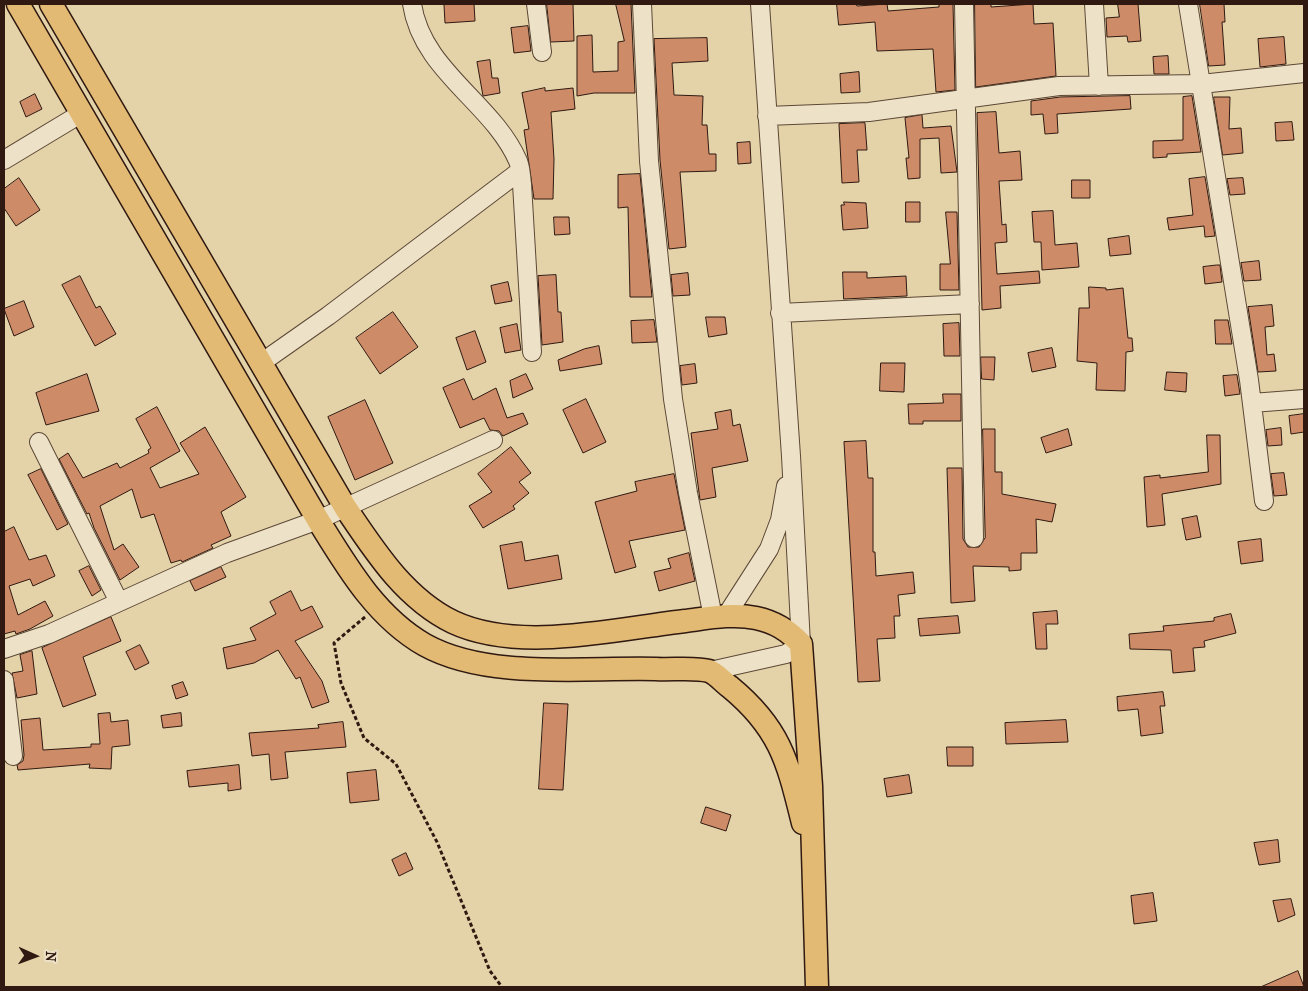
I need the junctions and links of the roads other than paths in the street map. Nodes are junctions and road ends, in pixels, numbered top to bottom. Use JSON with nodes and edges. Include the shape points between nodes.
{"nodes":[{"id":1,"x":18,"y":4,"type":"edge"},
{"id":2,"x":51,"y":4,"type":"edge"},
{"id":3,"x":412,"y":4,"type":"edge"},
{"id":4,"x":536,"y":4,"type":"edge"},
{"id":5,"x":642,"y":4,"type":"edge"},
{"id":6,"x":760,"y":4,"type":"edge"},
{"id":7,"x":964,"y":4,"type":"edge"},
{"id":8,"x":1094,"y":4,"type":"edge"},
{"id":9,"x":1188,"y":4,"type":"edge"},
{"id":10,"x":542,"y":52,"type":"dead end"},
{"id":11,"x":1304,"y":73,"type":"edge"},
{"id":12,"x":1201,"y":84,"type":"junction"},
{"id":13,"x":1098,"y":86,"type":"junction"},
{"id":14,"x":966,"y":100,"type":"junction"},
{"id":15,"x":82,"y":112,"type":"junction"},
{"id":16,"x":767,"y":116,"type":"junction"},
{"id":17,"x":4,"y":160,"type":"edge"},
{"id":18,"x":520,"y":171,"type":"junction"},
{"id":19,"x":970,"y":304,"type":"junction"},
{"id":20,"x":780,"y":313,"type":"junction"},
{"id":21,"x":532,"y":352,"type":"dead end"},
{"id":22,"x":261,"y":363,"type":"junction"},
{"id":23,"x":1304,"y":399,"type":"edge"},
{"id":24,"x":1252,"y":403,"type":"junction"},
{"id":25,"x":493,"y":440,"type":"dead end"},
{"id":26,"x":39,"y":442,"type":"dead end"},
{"id":27,"x":791,"y":456,"type":"junction"},
{"id":28,"x":1264,"y":501,"type":"dead end"},
{"id":29,"x":345,"y":507,"type":"junction"},
{"id":30,"x":318,"y":520,"type":"junction"},
{"id":31,"x":974,"y":538,"type":"dead end"},
{"id":32,"x":118,"y":602,"type":"junction"},
{"id":33,"x":720,"y":617,"type":"junction"},
{"id":34,"x":801,"y":644,"type":"junction"},
{"id":35,"x":4,"y":649,"type":"edge"},
{"id":36,"x":710,"y":671,"type":"junction"},
{"id":37,"x":4,"y":680,"type":"edge"},
{"id":38,"x":14,"y":756,"type":"dead end"},
{"id":39,"x":814,"y":869,"type":"junction"},
{"id":40,"x":817,"y":987,"type":"edge"}],
"edges":[{"from":1,"to":15,"type":"main road"},
{"from":2,"to":22,"type":"main road"},
{"from":3,"to":18,"type":"street","via":[[423,38],[443,68],[507,141]]},
{"from":4,"to":10,"type":"street"},
{"from":5,"to":33,"type":"street","via":[[649,161],[672,399],[688,493]]},
{"from":6,"to":16,"type":"street"},
{"from":7,"to":14,"type":"street"},
{"from":8,"to":13,"type":"street"},
{"from":9,"to":12,"type":"street"},
{"from":11,"to":12,"type":"street"},
{"from":12,"to":13,"type":"street"},
{"from":12,"to":24,"type":"street"},
{"from":13,"to":14,"type":"street","via":[[1059,86]]},
{"from":14,"to":16,"type":"street","via":[[868,112]]},
{"from":14,"to":19,"type":"street"},
{"from":15,"to":17,"type":"street"},
{"from":15,"to":30,"type":"main road"},
{"from":16,"to":20,"type":"street"},
{"from":18,"to":21,"type":"street"},
{"from":18,"to":22,"type":"street"},
{"from":19,"to":20,"type":"street"},
{"from":19,"to":31,"type":"street"},
{"from":20,"to":27,"type":"street"},
{"from":22,"to":29,"type":"main road"},
{"from":23,"to":24,"type":"street"},
{"from":24,"to":28,"type":"street"},
{"from":25,"to":29,"type":"street"},
{"from":26,"to":32,"type":"street"},
{"from":27,"to":33,"type":"street","via":[[780,520],[769,549]]},
{"from":27,"to":34,"type":"street"},
{"from":29,"to":30,"type":"street"},
{"from":29,"to":33,"type":"main road","via":[[385,566],[418,599],[453,622],[516,636],[554,637]]},
{"from":30,"to":32,"type":"street","via":[[226,552]]},
{"from":30,"to":36,"type":"main road","via":[[353,577],[387,616],[426,645],[452,656],[528,669]]},
{"from":32,"to":35,"type":"street","via":[[49,634]]},
{"from":33,"to":34,"type":"main road","via":[[756,618],[772,623],[789,631]]},
{"from":34,"to":36,"type":"street","via":[[786,654]]},
{"from":34,"to":39,"type":"main road"},
{"from":36,"to":39,"type":"main road","via":[[740,695],[779,741]]},
{"from":37,"to":38,"type":"street"},
{"from":39,"to":40,"type":"main road"}]}
